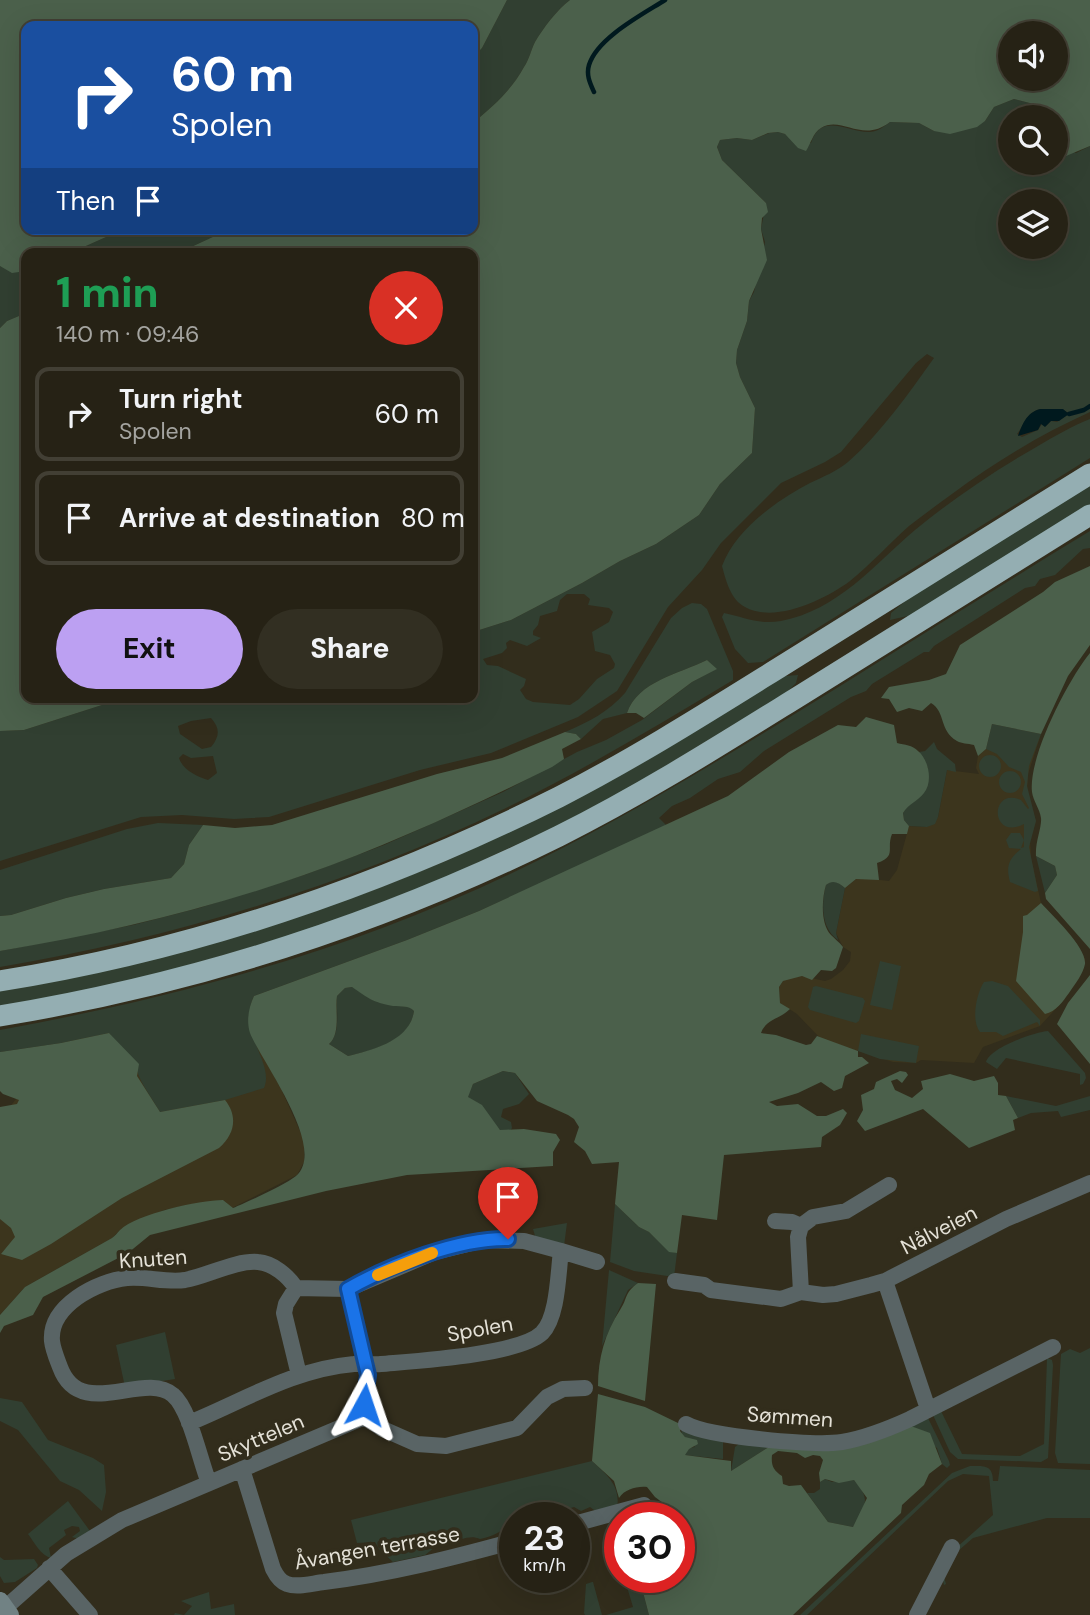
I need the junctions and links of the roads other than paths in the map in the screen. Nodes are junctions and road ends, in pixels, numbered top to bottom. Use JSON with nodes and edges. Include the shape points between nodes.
{"nodes":[{"id":1,"x":1090,"y":474,"type":"edge"},
{"id":2,"x":1090,"y":515,"type":"edge"},
{"id":3,"x":0,"y":981,"type":"edge"},
{"id":4,"x":0,"y":1016,"type":"edge"},
{"id":5,"x":1090,"y":1183,"type":"edge"},
{"id":6,"x":889,"y":1185,"type":"dead end"},
{"id":7,"x":775,"y":1221,"type":"dead end"},
{"id":8,"x":801,"y":1226,"type":"junction"},
{"id":9,"x":561,"y":1251,"type":"junction"},
{"id":10,"x":597,"y":1262,"type":"dead end"},
{"id":11,"x":885,"y":1281,"type":"junction"},
{"id":12,"x":675,"y":1282,"type":"dead end"},
{"id":13,"x":296,"y":1288,"type":"junction"},
{"id":14,"x":348,"y":1289,"type":"junction"},
{"id":15,"x":801,"y":1292,"type":"junction"},
{"id":16,"x":1053,"y":1347,"type":"dead end"},
{"id":17,"x":365,"y":1364,"type":"junction"},
{"id":18,"x":299,"y":1375,"type":"junction"},
{"id":19,"x":585,"y":1388,"type":"dead end"},
{"id":20,"x":929,"y":1409,"type":"junction"},
{"id":21,"x":365,"y":1417,"type":"junction"},
{"id":22,"x":189,"y":1423,"type":"junction"},
{"id":23,"x":686,"y":1424,"type":"dead end"},
{"id":24,"x":242,"y":1468,"type":"junction"},
{"id":25,"x":209,"y":1483,"type":"junction"},
{"id":26,"x":499,"y":1545,"type":"edge"},
{"id":27,"x":952,"y":1547,"type":"dead end"},
{"id":28,"x":49,"y":1568,"type":"junction"},
{"id":29,"x":5,"y":1608,"type":"edge"},
{"id":30,"x":90,"y":1615,"type":"edge"},
{"id":31,"x":917,"y":1615,"type":"edge"}],
"edges":[{"from":1,"to":3,"type":"highway","via":[[675,732],[468,841],[266,917],[157,948]]},
{"from":2,"to":4,"type":"highway","via":[[683,767],[560,835],[463,881],[263,954],[166,982]]},
{"from":5,"to":11,"type":"street","name":"Nålveien","via":[[1006,1219]]},
{"from":6,"to":8,"type":"street","via":[[846,1211],[813,1217]]},
{"from":7,"to":8,"type":"street"},
{"from":8,"to":15,"type":"street"},
{"from":9,"to":10,"type":"street"},
{"from":9,"to":14,"type":"street","via":[[524,1241],[484,1240],[435,1252]]},
{"from":9,"to":17,"type":"street","name":"Spolen","via":[[554,1306],[548,1326],[537,1338],[499,1350]]},
{"from":11,"to":15,"type":"street","name":"Nålveien","via":[[836,1294]]},
{"from":11,"to":20,"type":"street"},
{"from":12,"to":15,"type":"street","name":"Nålveien","via":[[781,1299]]},
{"from":13,"to":14,"type":"street"},
{"from":13,"to":18,"type":"street","via":[[284,1313]]},
{"from":13,"to":22,"type":"street","name":"Knuten","via":[[281,1271],[252,1262],[183,1280],[122,1279],[82,1295],[61,1314],[52,1340],[71,1386],[92,1392],[164,1390],[176,1397]]},
{"from":14,"to":17,"type":"street"},
{"from":16,"to":20,"type":"street","name":"Sømmen"},
{"from":17,"to":18,"type":"street"},
{"from":17,"to":21,"type":"street","via":[[369,1384]]},
{"from":18,"to":22,"type":"street"},
{"from":19,"to":21,"type":"street","via":[[556,1392],[517,1428],[446,1446],[418,1444]]},
{"from":20,"to":23,"type":"street","name":"Sømmen","via":[[889,1428],[833,1443],[700,1430]]},
{"from":21,"to":24,"type":"street","name":"Skyttelen"},
{"from":22,"to":25,"type":"street","name":"Knuten"},
{"from":24,"to":25,"type":"street","name":"Skyttelen"},
{"from":24,"to":26,"type":"street","name":"Åvangen terrasse","via":[[273,1569],[290,1585],[342,1580]]},
{"from":25,"to":28,"type":"street","name":"Skyttelen","via":[[113,1525]]},
{"from":27,"to":31,"type":"street"},
{"from":28,"to":29,"type":"street","name":"Skyttelen"},
{"from":28,"to":30,"type":"street"}]}
